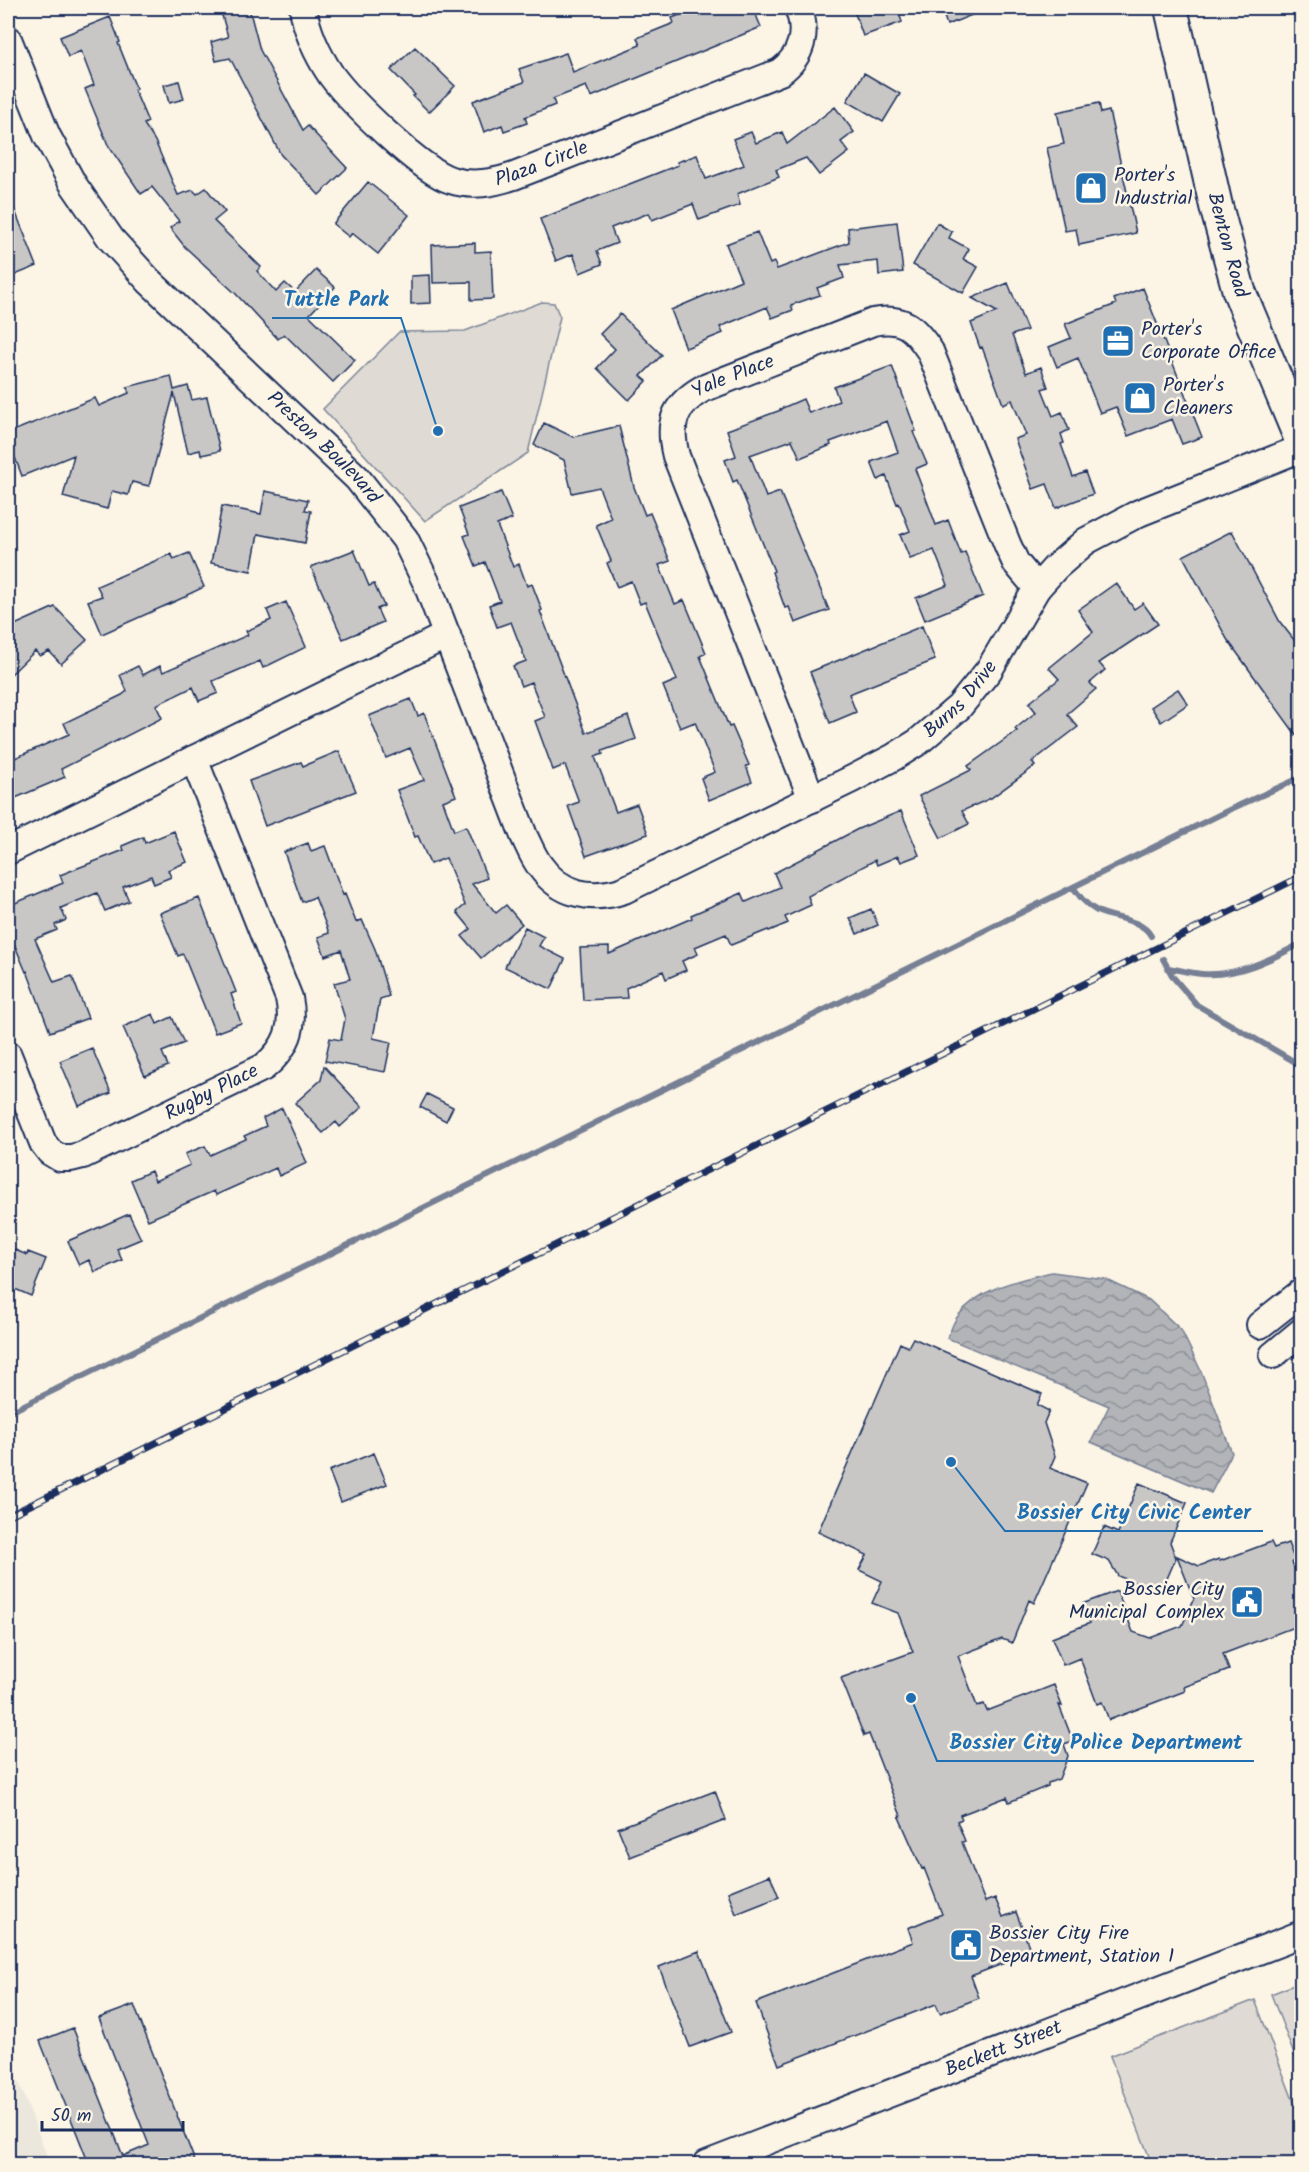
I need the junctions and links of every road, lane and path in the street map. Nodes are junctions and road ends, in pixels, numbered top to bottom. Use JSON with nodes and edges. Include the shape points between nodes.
{"nodes":[{"id":1,"x":303,"y":8,"type":"edge"},
{"id":2,"x":798,"y":8,"type":"edge"},
{"id":3,"x":1171,"y":8,"type":"edge"},
{"id":4,"x":8,"y":39,"type":"edge"},
{"id":5,"x":1302,"y":442,"type":"edge"},
{"id":6,"x":1302,"y":448,"type":"edge"},
{"id":7,"x":1037,"y":588,"type":"junction"},
{"id":8,"x":447,"y":634,"type":"junction"},
{"id":9,"x":194,"y":759,"type":"junction"},
{"id":10,"x":812,"y":799,"type":"junction"},
{"id":11,"x":8,"y":851,"type":"edge"},
{"id":12,"x":576,"y":894,"type":"joint"},
{"id":13,"x":8,"y":1054,"type":"edge"},
{"id":14,"x":1302,"y":1292,"type":"edge"},
{"id":15,"x":1260,"y":1325,"type":"dead end"},
{"id":16,"x":1302,"y":1331,"type":"edge"},
{"id":17,"x":1273,"y":1355,"type":"dead end"},
{"id":18,"x":1302,"y":1934,"type":"edge"},
{"id":19,"x":707,"y":2164,"type":"edge"}],
"edges":[{"from":1,"to":2,"type":"street","name":"Plaza Circle","via":[[315,47],[332,76],[397,142],[449,180],[484,183],[514,176],[780,72],[800,50],[803,36]]},
{"from":3,"to":5,"type":"main road","name":"Benton Road","via":[[1239,291]]},
{"from":4,"to":8,"type":"street","name":"Preston Boulevard","via":[[47,136],[73,184],[111,239],[357,478],[405,539]]},
{"from":6,"to":7,"type":"street","name":"Burns Drive","via":[[1120,522],[1072,552]]},
{"from":7,"to":10,"type":"street","name":"Burns Drive","via":[[988,670],[959,708],[894,757]]},
{"from":7,"to":10,"type":"street","name":"Yale Place","via":[[1016,563],[1008,546],[930,351],[903,322],[873,322],[688,396],[672,425],[676,456]]},
{"from":8,"to":9,"type":"street"},
{"from":8,"to":12,"type":"street","name":"Preston Boulevard","via":[[524,836],[540,867]]},
{"from":9,"to":11,"type":"street"},
{"from":9,"to":13,"type":"street","name":"Rugby Place","via":[[289,998],[292,1023],[284,1046],[277,1057],[250,1075],[111,1143],[71,1158],[60,1158],[43,1143]]},
{"from":10,"to":12,"type":"street","name":"Burns Drive","via":[[624,890],[609,896]]},
{"from":14,"to":15,"type":"street"},
{"from":16,"to":17,"type":"street"},
{"from":18,"to":19,"type":"street","name":"Beckett Street"}]}
